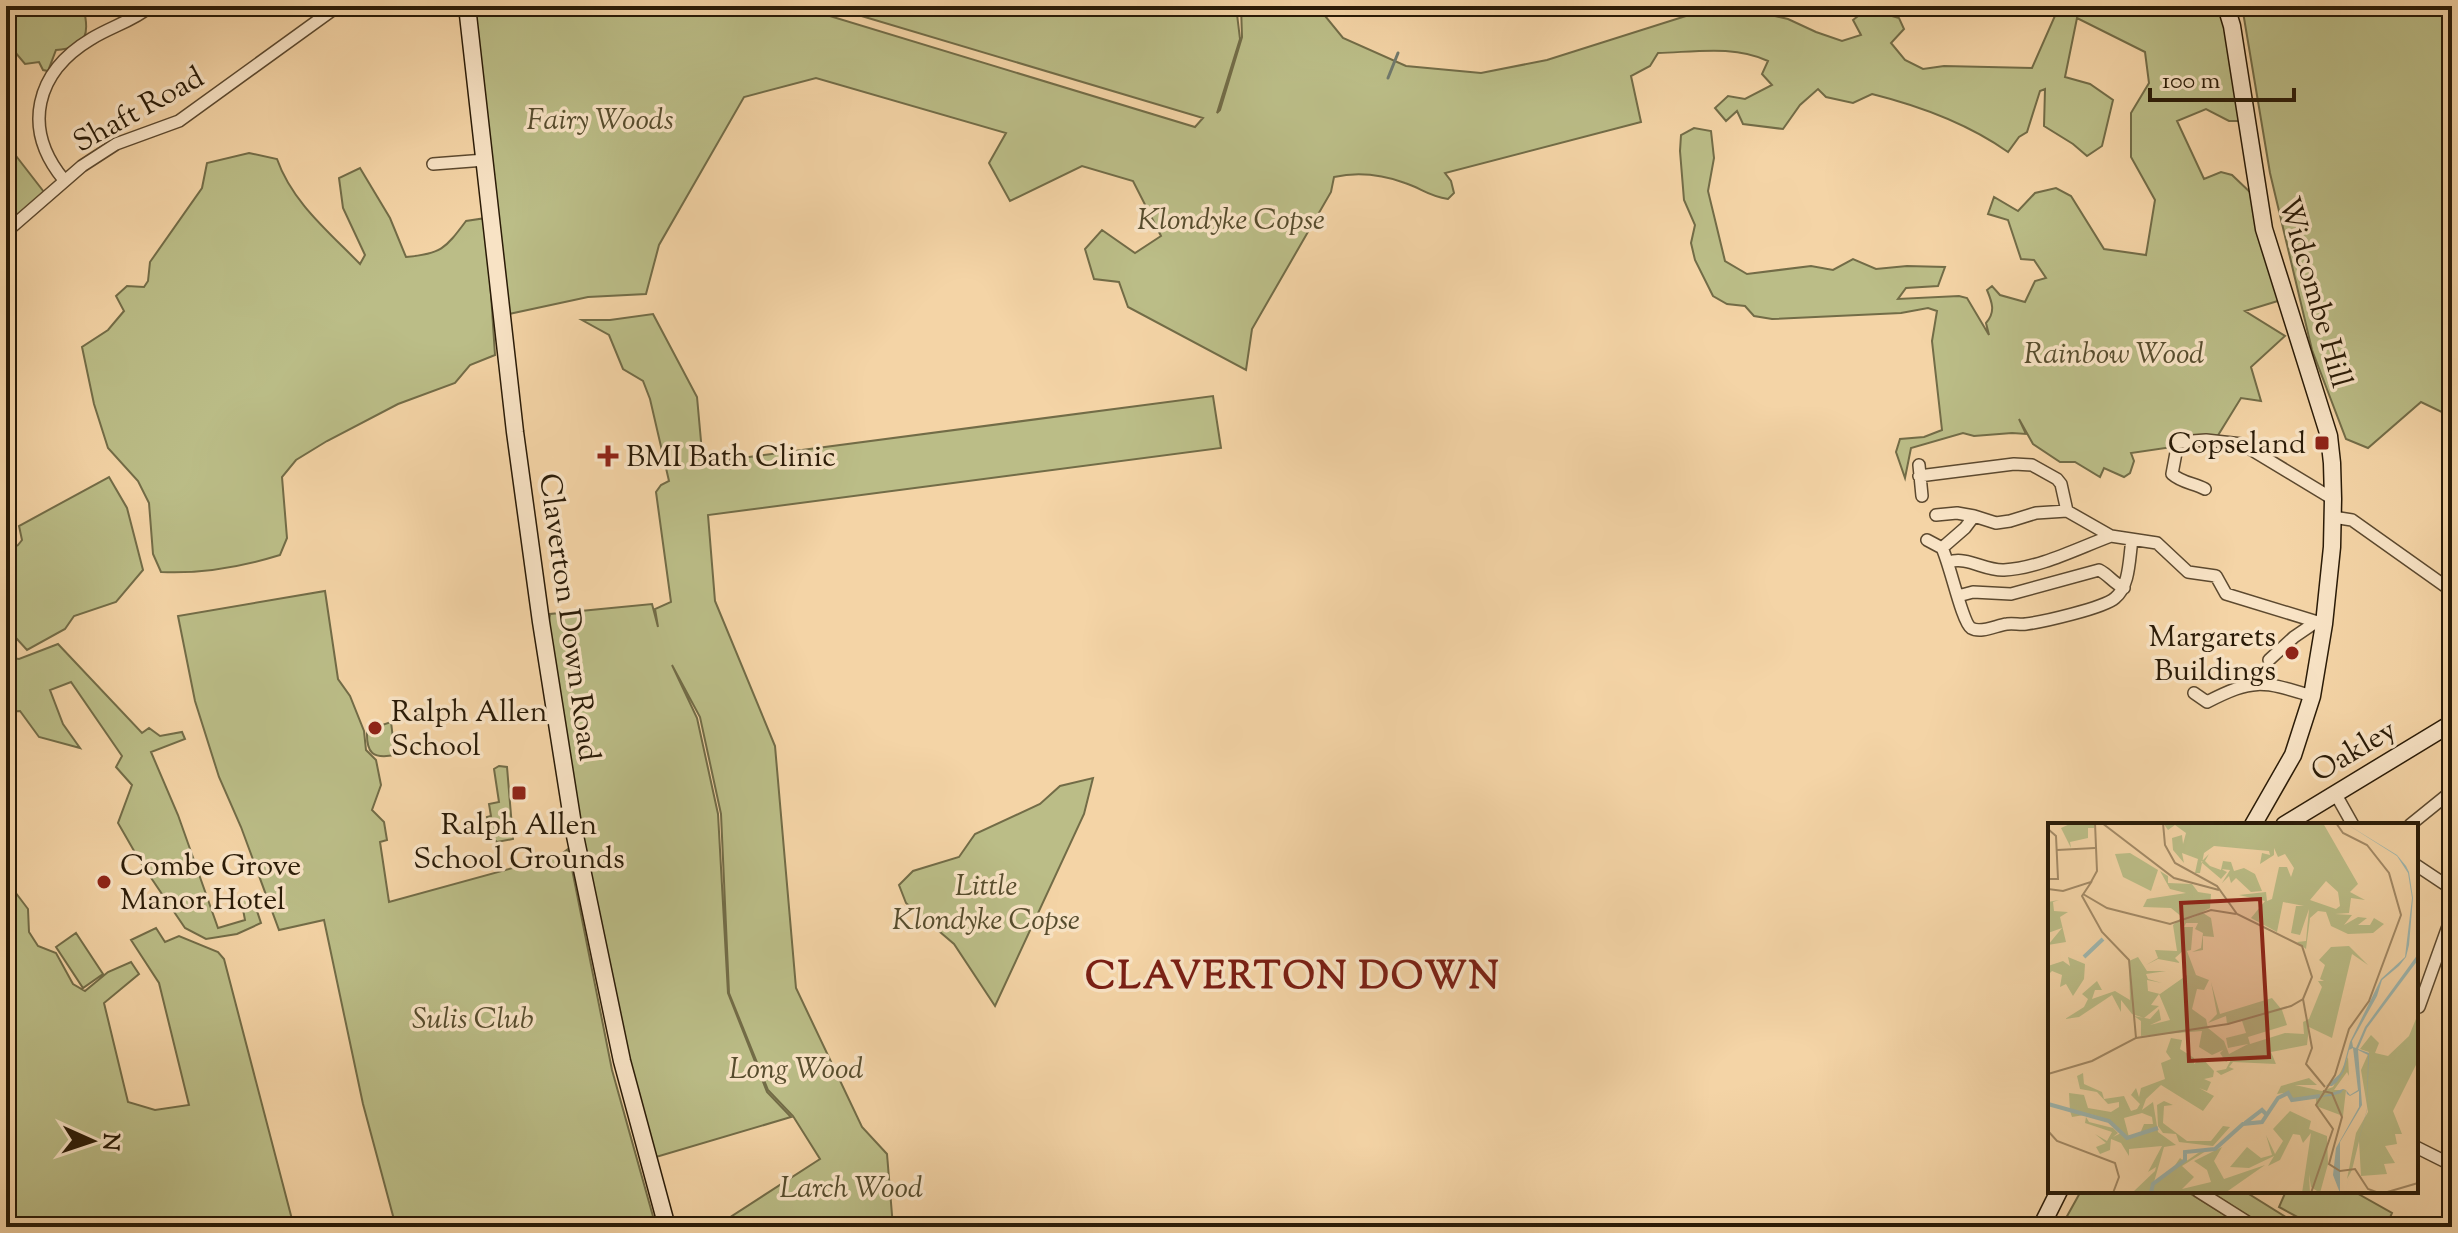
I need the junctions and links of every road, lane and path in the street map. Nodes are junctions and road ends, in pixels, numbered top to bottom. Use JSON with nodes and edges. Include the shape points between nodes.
{"nodes":[{"id":1,"x":124,"y":6,"type":"edge"},
{"id":2,"x":151,"y":6,"type":"edge"},
{"id":3,"x":338,"y":6,"type":"edge"},
{"id":4,"x":467,"y":6,"type":"edge"},
{"id":5,"x":2226,"y":6,"type":"edge"},
{"id":6,"x":126,"y":21,"type":"junction"},
{"id":7,"x":485,"y":160,"type":"junction"},
{"id":8,"x":433,"y":164,"type":"dead end"},
{"id":9,"x":64,"y":180,"type":"junction"},
{"id":10,"x":6,"y":232,"type":"edge"},
{"id":11,"x":2205,"y":489,"type":"dead end"},
{"id":12,"x":1922,"y":496,"type":"dead end"},
{"id":13,"x":2333,"y":499,"type":"junction"},
{"id":14,"x":2067,"y":511,"type":"junction"},
{"id":15,"x":1936,"y":515,"type":"dead end"},
{"id":16,"x":1974,"y":516,"type":"junction"},
{"id":17,"x":2333,"y":517,"type":"junction"},
{"id":18,"x":2111,"y":536,"type":"junction"},
{"id":19,"x":1927,"y":540,"type":"dead end"},
{"id":20,"x":2132,"y":540,"type":"junction"},
{"id":21,"x":1942,"y":548,"type":"junction"},
{"id":22,"x":1949,"y":562,"type":"junction"},
{"id":23,"x":2124,"y":588,"type":"junction"},
{"id":24,"x":2452,"y":591,"type":"edge"},
{"id":25,"x":1958,"y":596,"type":"junction"},
{"id":26,"x":2324,"y":624,"type":"junction"},
{"id":27,"x":2269,"y":660,"type":"dead end"},
{"id":28,"x":2194,"y":693,"type":"dead end"},
{"id":29,"x":2312,"y":696,"type":"junction"},
{"id":30,"x":2452,"y":723,"type":"edge"},
{"id":31,"x":2452,"y":791,"type":"edge"},
{"id":32,"x":2335,"y":793,"type":"junction"},
{"id":33,"x":2267,"y":801,"type":"junction"},
{"id":34,"x":2254,"y":823,"type":"edge"},
{"id":35,"x":2263,"y":823,"type":"edge"},
{"id":36,"x":2287,"y":823,"type":"edge"},
{"id":37,"x":2352,"y":823,"type":"edge"},
{"id":38,"x":2412,"y":823,"type":"edge"},
{"id":39,"x":2418,"y":866,"type":"edge"},
{"id":40,"x":2452,"y":889,"type":"edge"},
{"id":41,"x":2452,"y":915,"type":"edge"},
{"id":42,"x":2419,"y":1007,"type":"dead end"},
{"id":43,"x":2418,"y":1148,"type":"edge"},
{"id":44,"x":2452,"y":1165,"type":"edge"},
{"id":45,"x":2058,"y":1193,"type":"edge"},
{"id":46,"x":2201,"y":1193,"type":"edge"},
{"id":47,"x":667,"y":1227,"type":"edge"},
{"id":48,"x":2041,"y":1227,"type":"edge"},
{"id":49,"x":2255,"y":1227,"type":"edge"}],
"edges":[{"from":1,"to":6,"type":"street"},
{"from":2,"to":6,"type":"street"},
{"from":3,"to":9,"type":"street","name":"Shaft Road","via":[[179,121],[116,144]]},
{"from":4,"to":7,"type":"street","name":"Claverton Down Road"},
{"from":5,"to":13,"type":"street","name":"Widcombe Hill","via":[[2264,229],[2329,436]]},
{"from":6,"to":9,"type":"street","via":[[69,55],[41,95],[44,143]]},
{"from":7,"to":8,"type":"street"},
{"from":7,"to":47,"type":"street","name":"Claverton Down Road","via":[[515,432],[574,831],[622,1061]]},
{"from":9,"to":10,"type":"street","name":"Shaft Road"},
{"from":11,"to":13,"type":"street","via":[[2172,474],[2178,442],[2242,444]]},
{"from":12,"to":14,"type":"street","via":[[1919,471],[2032,465],[2061,484]]},
{"from":13,"to":17,"type":"street"},
{"from":14,"to":16,"type":"street","via":[[1996,523]]},
{"from":14,"to":18,"type":"street"},
{"from":15,"to":16,"type":"street"},
{"from":16,"to":21,"type":"street"},
{"from":17,"to":24,"type":"street","via":[[2352,520]]},
{"from":17,"to":26,"type":"street"},
{"from":18,"to":20,"type":"street"},
{"from":18,"to":22,"type":"street","via":[[2006,570]]},
{"from":19,"to":21,"type":"street"},
{"from":20,"to":23,"type":"street"},
{"from":20,"to":26,"type":"street","via":[[2157,543],[2188,572],[2216,576],[2226,594]]},
{"from":21,"to":22,"type":"street"},
{"from":22,"to":25,"type":"street"},
{"from":23,"to":25,"type":"street","via":[[2099,570],[2011,594]]},
{"from":23,"to":25,"type":"street","via":[[2114,600],[2098,606],[2024,625],[1976,630],[1961,614]]},
{"from":26,"to":27,"type":"street","via":[[2305,628]]},
{"from":26,"to":29,"type":"street"},
{"from":28,"to":29,"type":"street","via":[[2207,702],[2237,686],[2261,683]]},
{"from":29,"to":33,"type":"street","via":[[2293,755]]},
{"from":30,"to":32,"type":"street","name":"Oakley"},
{"from":31,"to":38,"type":"street"},
{"from":32,"to":36,"type":"street","name":"Oakley"},
{"from":32,"to":37,"type":"street"},
{"from":33,"to":34,"type":"street"},
{"from":33,"to":35,"type":"street"},
{"from":39,"to":40,"type":"street"},
{"from":41,"to":42,"type":"street"},
{"from":43,"to":44,"type":"street"},
{"from":45,"to":48,"type":"street"},
{"from":46,"to":49,"type":"street"}]}
